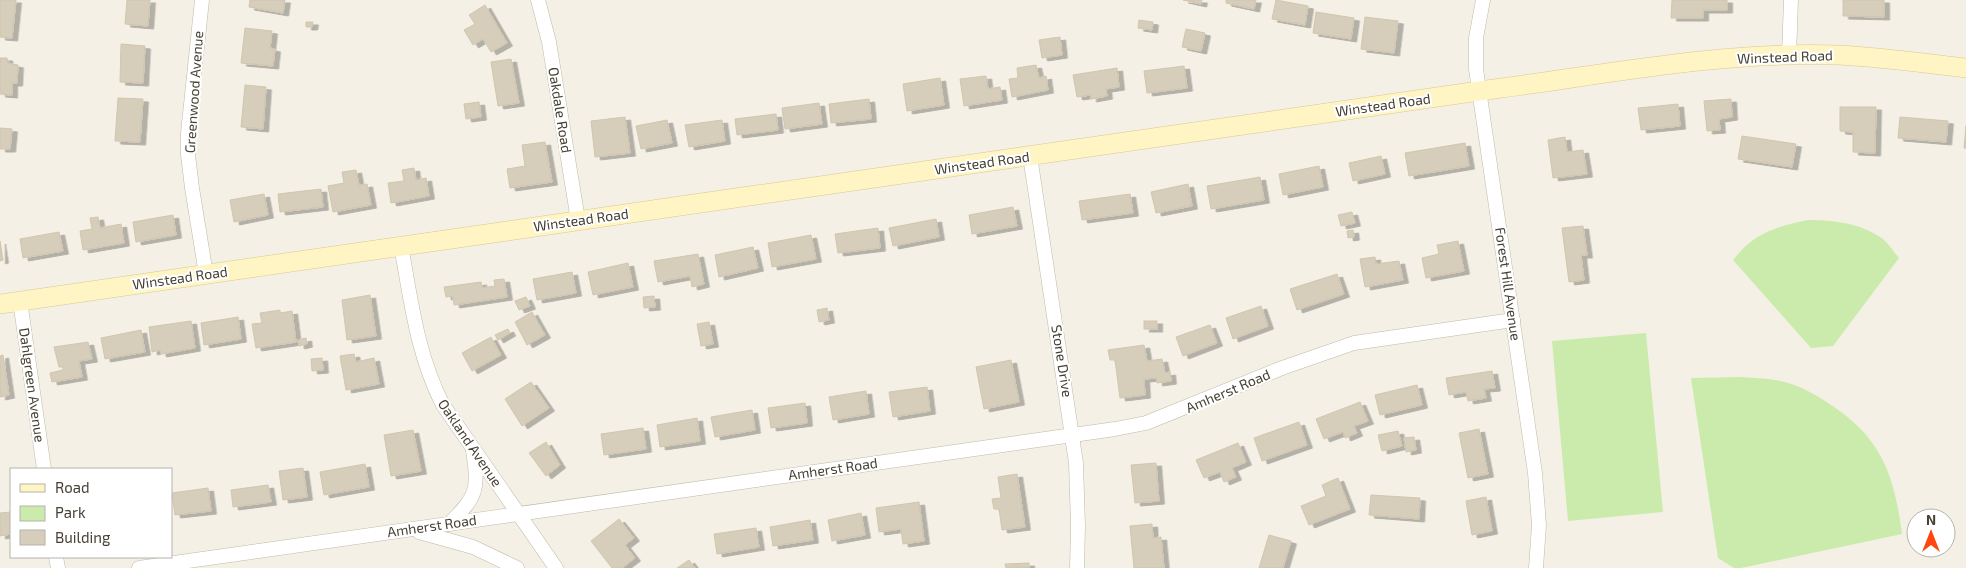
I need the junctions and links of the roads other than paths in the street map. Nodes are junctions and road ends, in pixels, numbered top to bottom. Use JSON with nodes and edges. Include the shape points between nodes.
{"nodes":[{"id":1,"x":202,"y":0,"type":"edge"},
{"id":2,"x":538,"y":0,"type":"edge"},
{"id":3,"x":1482,"y":0,"type":"edge"},
{"id":4,"x":1791,"y":0,"type":"edge"},
{"id":5,"x":1789,"y":56,"type":"junction"},
{"id":6,"x":1966,"y":68,"type":"edge"},
{"id":7,"x":1479,"y":90,"type":"junction"},
{"id":8,"x":1030,"y":156,"type":"junction"},
{"id":9,"x":578,"y":220,"type":"junction"},
{"id":10,"x":401,"y":246,"type":"junction"},
{"id":11,"x":206,"y":274,"type":"junction"},
{"id":12,"x":20,"y":301,"type":"junction"},
{"id":13,"x":0,"y":304,"type":"edge"},
{"id":14,"x":1513,"y":320,"type":"junction"},
{"id":15,"x":1073,"y":434,"type":"junction"},
{"id":16,"x":473,"y":446,"type":"junction"},
{"id":17,"x":44,"y":468,"type":"edge"},
{"id":18,"x":519,"y":514,"type":"junction"},
{"id":19,"x":449,"y":524,"type":"junction"},
{"id":20,"x":408,"y":530,"type":"junction"},
{"id":21,"x":139,"y":568,"type":"edge"},
{"id":22,"x":516,"y":568,"type":"edge"},
{"id":23,"x":556,"y":568,"type":"edge"},
{"id":24,"x":1077,"y":568,"type":"edge"},
{"id":25,"x":1536,"y":568,"type":"edge"}],
"edges":[{"from":1,"to":11,"type":"street","name":"Greenwood Avenue","via":[[188,155]]},
{"from":2,"to":9,"type":"street","name":"Oakdale Road","via":[[549,42]]},
{"from":3,"to":7,"type":"street","name":"Forest Hill Avenue","via":[[1476,38]]},
{"from":4,"to":5,"type":"street"},
{"from":5,"to":6,"type":"street","name":"Winstead Road","via":[[1837,55]]},
{"from":5,"to":7,"type":"street","name":"Winstead Road","via":[[1689,62]]},
{"from":7,"to":8,"type":"street","name":"Winstead Road"},
{"from":7,"to":14,"type":"street","name":"Forest Hill Avenue"},
{"from":8,"to":9,"type":"street","name":"Winstead Road"},
{"from":8,"to":15,"type":"street","name":"Stone Drive"},
{"from":9,"to":10,"type":"street","name":"Winstead Road"},
{"from":10,"to":11,"type":"street","name":"Winstead Road"},
{"from":10,"to":16,"type":"street","name":"Oakland Avenue","via":[[417,332],[433,385]]},
{"from":11,"to":12,"type":"street","name":"Winstead Road"},
{"from":12,"to":13,"type":"street","name":"Winstead Road"},
{"from":12,"to":17,"type":"street","name":"Dahlgreen Avenue"},
{"from":14,"to":15,"type":"street","name":"Amherst Road","via":[[1354,343],[1282,368],[1146,423]]},
{"from":14,"to":25,"type":"street","name":"Forest Hill Avenue","via":[[1538,498]]},
{"from":15,"to":18,"type":"street","name":"Amherst Road"},
{"from":15,"to":24,"type":"street","name":"Stone Drive","via":[[1078,502]]},
{"from":16,"to":18,"type":"street","name":"Oakland Avenue"},
{"from":16,"to":19,"type":"street","via":[[476,485],[473,496]]},
{"from":18,"to":19,"type":"street","name":"Amherst Road"},
{"from":18,"to":23,"type":"street","name":"Oakland Avenue"},
{"from":19,"to":20,"type":"street","name":"Amherst Road"},
{"from":20,"to":21,"type":"street","name":"Amherst Road"},
{"from":20,"to":22,"type":"street","via":[[473,547]]}]}
